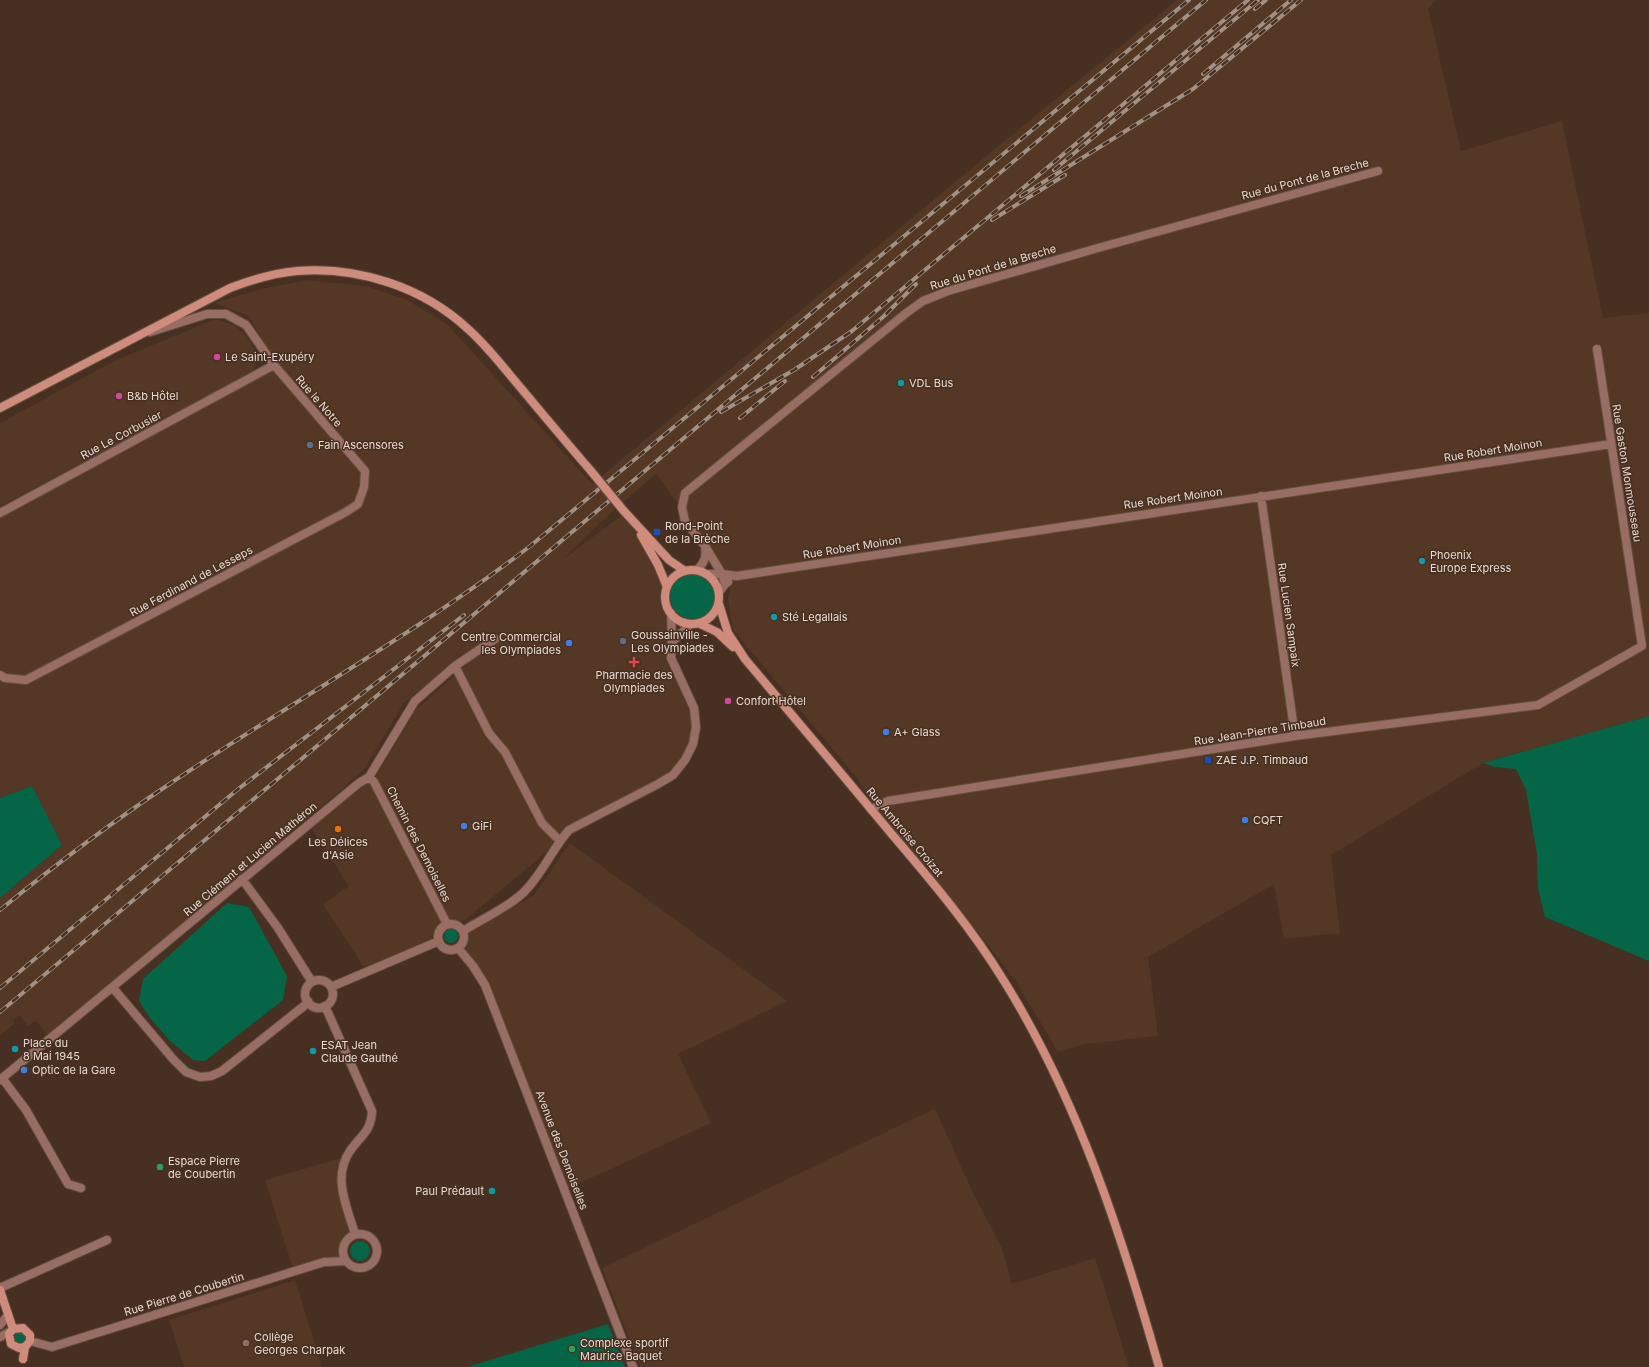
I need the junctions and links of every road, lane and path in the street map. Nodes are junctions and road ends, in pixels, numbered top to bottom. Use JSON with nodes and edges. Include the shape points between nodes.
{"nodes":[{"id":1,"x":1378,"y":171,"type":"dead end"},
{"id":2,"x":132,"y":338,"type":"junction"},
{"id":3,"x":1597,"y":349,"type":"dead end"},
{"id":4,"x":274,"y":366,"type":"junction"},
{"id":5,"x":0,"y":408,"type":"edge"},
{"id":6,"x":1611,"y":444,"type":"junction"},
{"id":7,"x":365,"y":470,"type":"joint"},
{"id":8,"x":1262,"y":496,"type":"junction"},
{"id":9,"x":0,"y":513,"type":"edge"},
{"id":10,"x":633,"y":522,"type":"junction"},
{"id":11,"x":705,"y":546,"type":"junction"},
{"id":12,"x":697,"y":570,"type":"junction"},
{"id":13,"x":685,"y":571,"type":"junction"},
{"id":14,"x":706,"y":574,"type":"junction"},
{"id":15,"x":722,"y":574,"type":"junction"},
{"id":16,"x":737,"y":576,"type":"junction"},
{"id":17,"x":725,"y":584,"type":"junction"},
{"id":18,"x":667,"y":587,"type":"junction"},
{"id":19,"x":719,"y":592,"type":"junction"},
{"id":20,"x":719,"y":604,"type":"junction"},
{"id":21,"x":671,"y":613,"type":"junction"},
{"id":22,"x":690,"y":624,"type":"junction"},
{"id":23,"x":700,"y":624,"type":"junction"},
{"id":24,"x":495,"y":639,"type":"dead end"},
{"id":25,"x":672,"y":642,"type":"junction"},
{"id":26,"x":1642,"y":646,"type":"joint"},
{"id":27,"x":745,"y":659,"type":"junction"},
{"id":28,"x":455,"y":666,"type":"junction"},
{"id":29,"x":0,"y":675,"type":"edge"},
{"id":30,"x":1295,"y":736,"type":"junction"},
{"id":31,"x":369,"y":777,"type":"junction"},
{"id":32,"x":871,"y":809,"type":"junction"},
{"id":33,"x":560,"y":841,"type":"junction"},
{"id":34,"x":242,"y":879,"type":"junction"},
{"id":35,"x":447,"y":924,"type":"junction"},
{"id":36,"x":463,"y":931,"type":"junction"},
{"id":37,"x":439,"y":941,"type":"junction"},
{"id":38,"x":458,"y":948,"type":"junction"},
{"id":39,"x":312,"y":982,"type":"junction"},
{"id":40,"x":331,"y":987,"type":"junction"},
{"id":41,"x":113,"y":988,"type":"junction"},
{"id":42,"x":308,"y":1001,"type":"junction"},
{"id":43,"x":324,"y":1006,"type":"junction"},
{"id":44,"x":1,"y":1079,"type":"edge"},
{"id":45,"x":81,"y":1188,"type":"dead end"},
{"id":46,"x":356,"y":1234,"type":"junction"},
{"id":47,"x":107,"y":1240,"type":"dead end"},
{"id":48,"x":346,"y":1261,"type":"junction"},
{"id":49,"x":0,"y":1289,"type":"edge"},
{"id":50,"x":8,"y":1315,"type":"junction"},
{"id":51,"x":0,"y":1324,"type":"edge"},
{"id":52,"x":12,"y":1330,"type":"junction"},
{"id":53,"x":0,"y":1337,"type":"edge"},
{"id":54,"x":9,"y":1341,"type":"junction"},
{"id":55,"x":28,"y":1344,"type":"junction"},
{"id":56,"x":16,"y":1348,"type":"junction"},
{"id":57,"x":24,"y":1363,"type":"edge"},
{"id":58,"x":633,"y":1367,"type":"edge"},
{"id":59,"x":1159,"y":1367,"type":"edge"}],
"edges":[{"from":1,"to":11,"type":"street","name":"Rue du Pont de la Breche","via":[[1098,248],[923,300],[685,493],[682,507],[685,521]]},
{"from":2,"to":4,"type":"street","name":"Rue le Notre","via":[[207,314],[226,314],[246,325]]},
{"from":2,"to":5,"type":"main road"},
{"from":2,"to":10,"type":"main road","bridge":true,"via":[[230,288],[269,276],[325,271],[384,281],[428,300],[468,328]]},
{"from":3,"to":6,"type":"street","name":"Rue Gaston Monmousseau"},
{"from":4,"to":7,"type":"street","name":"Rue le Notre"},
{"from":4,"to":9,"type":"street","name":"Rue Le Corbusier"},
{"from":6,"to":8,"type":"street","name":"Rue Robert Moinon"},
{"from":6,"to":26,"type":"street","name":"Rue Gaston Monmousseau"},
{"from":7,"to":29,"type":"street","name":"Rue Ferdinand de Lesseps","via":[[364,487],[358,504],[346,512],[26,680],[5,678]]},
{"from":8,"to":16,"type":"street","name":"Rue Robert Moinon"},
{"from":8,"to":30,"type":"street","name":"Rue Lucien Sampaix"},
{"from":10,"to":13,"type":"main road","via":[[669,560]]},
{"from":10,"to":18,"type":"main road","via":[[653,555]]},
{"from":11,"to":12,"type":"street","via":[[704,562]]},
{"from":11,"to":15,"type":"street","name":"Rue du Pont de la Breche"},
{"from":12,"to":13,"type":"main road"},
{"from":12,"to":14,"type":"main road"},
{"from":13,"to":18,"type":"main road","via":[[674,577]]},
{"from":14,"to":15,"type":"street","name":"Rue Robert Moinon"},
{"from":14,"to":19,"type":"main road","via":[[713,580]]},
{"from":15,"to":16,"type":"street","name":"Rue Robert Moinon"},
{"from":15,"to":17,"type":"street","name":"Rue du Pont de la Breche"},
{"from":16,"to":17,"type":"street","name":"Rue Robert Moinon"},
{"from":17,"to":19,"type":"street","name":"Rue Robert Moinon"},
{"from":18,"to":21,"type":"main road","via":[[665,601]]},
{"from":19,"to":20,"type":"main road"},
{"from":20,"to":23,"type":"main road","via":[[714,614]]},
{"from":20,"to":27,"type":"main road","via":[[728,633]]},
{"from":21,"to":22,"type":"main road","via":[[677,620]]},
{"from":21,"to":25,"type":"street"},
{"from":22,"to":23,"type":"main road"},
{"from":22,"to":25,"type":"street"},
{"from":23,"to":27,"type":"main road","via":[[717,632]]},
{"from":24,"to":28,"type":"street","name":"Rue Clément et Lucien Mathéron"},
{"from":25,"to":33,"type":"street","via":[[671,658],[694,708],[696,727],[693,744],[685,760],[673,775],[569,830]]},
{"from":26,"to":30,"type":"street","name":"Rue Jean-Pierre Timbaud","via":[[1538,705]]},
{"from":27,"to":32,"type":"main road","name":"Rue Ambroise Croizat"},
{"from":28,"to":31,"type":"street","name":"Rue Clément et Lucien Mathéron","via":[[415,701]]},
{"from":28,"to":33,"type":"street","via":[[490,733],[505,752],[542,823]]},
{"from":30,"to":32,"type":"street","name":"Rue Jean-Pierre Timbaud","via":[[888,801]]},
{"from":31,"to":34,"type":"street","name":"Rue Clément et Lucien Mathéron"},
{"from":31,"to":35,"type":"street","name":"Chemin des Demoiselles","via":[[374,782]]},
{"from":32,"to":59,"type":"main road","name":"Rue Ambroise Croizat","via":[[973,934],[1033,1030],[1071,1107],[1103,1187],[1136,1286]]},
{"from":33,"to":36,"type":"street","via":[[523,893]]},
{"from":34,"to":39,"type":"street","via":[[278,928]]},
{"from":34,"to":41,"type":"street","name":"Rue Clément et Lucien Mathéron"},
{"from":35,"to":36,"type":"street"},
{"from":35,"to":37,"type":"street","via":[[439,933]]},
{"from":36,"to":38,"type":"street","via":[[465,940]]},
{"from":37,"to":38,"type":"street","via":[[449,950]]},
{"from":37,"to":40,"type":"street"},
{"from":38,"to":58,"type":"street","name":"Avenue des Demoiselles","via":[[485,985]]},
{"from":39,"to":40,"type":"street","via":[[325,981]]},
{"from":39,"to":42,"type":"street","via":[[305,993]]},
{"from":40,"to":43,"type":"street","via":[[333,996]]},
{"from":41,"to":42,"type":"street","via":[[173,1059],[186,1072],[200,1077],[222,1071]]},
{"from":41,"to":44,"type":"street","name":"Rue Clément et Lucien Mathéron"},
{"from":42,"to":43,"type":"street","via":[[315,1007]]},
{"from":43,"to":46,"type":"street","via":[[372,1112],[370,1127],[350,1151],[341,1173],[341,1188]]},
{"from":44,"to":45,"type":"street","via":[[26,1110],[68,1184]]},
{"from":46,"to":48,"type":"street","via":[[346,1240],[344,1245]]},
{"from":46,"to":48,"type":"street","via":[[366,1234],[374,1240],[377,1245],[377,1256],[375,1261],[366,1267],[355,1267]]},
{"from":47,"to":49,"type":"street"},
{"from":48,"to":55,"type":"street","name":"Rue Pierre de Coubertin","via":[[324,1262],[52,1347]]},
{"from":49,"to":50,"type":"main road"},
{"from":50,"to":51,"type":"street"},
{"from":50,"to":52,"type":"main road"},
{"from":52,"to":53,"type":"street"},
{"from":52,"to":54,"type":"main road"},
{"from":52,"to":55,"type":"main road","via":[[20,1327],[26,1329],[30,1335]]},
{"from":53,"to":54,"type":"street"},
{"from":54,"to":56,"type":"main road"},
{"from":55,"to":56,"type":"main road"},
{"from":55,"to":57,"type":"main road"},
{"from":56,"to":57,"type":"main road"}]}
